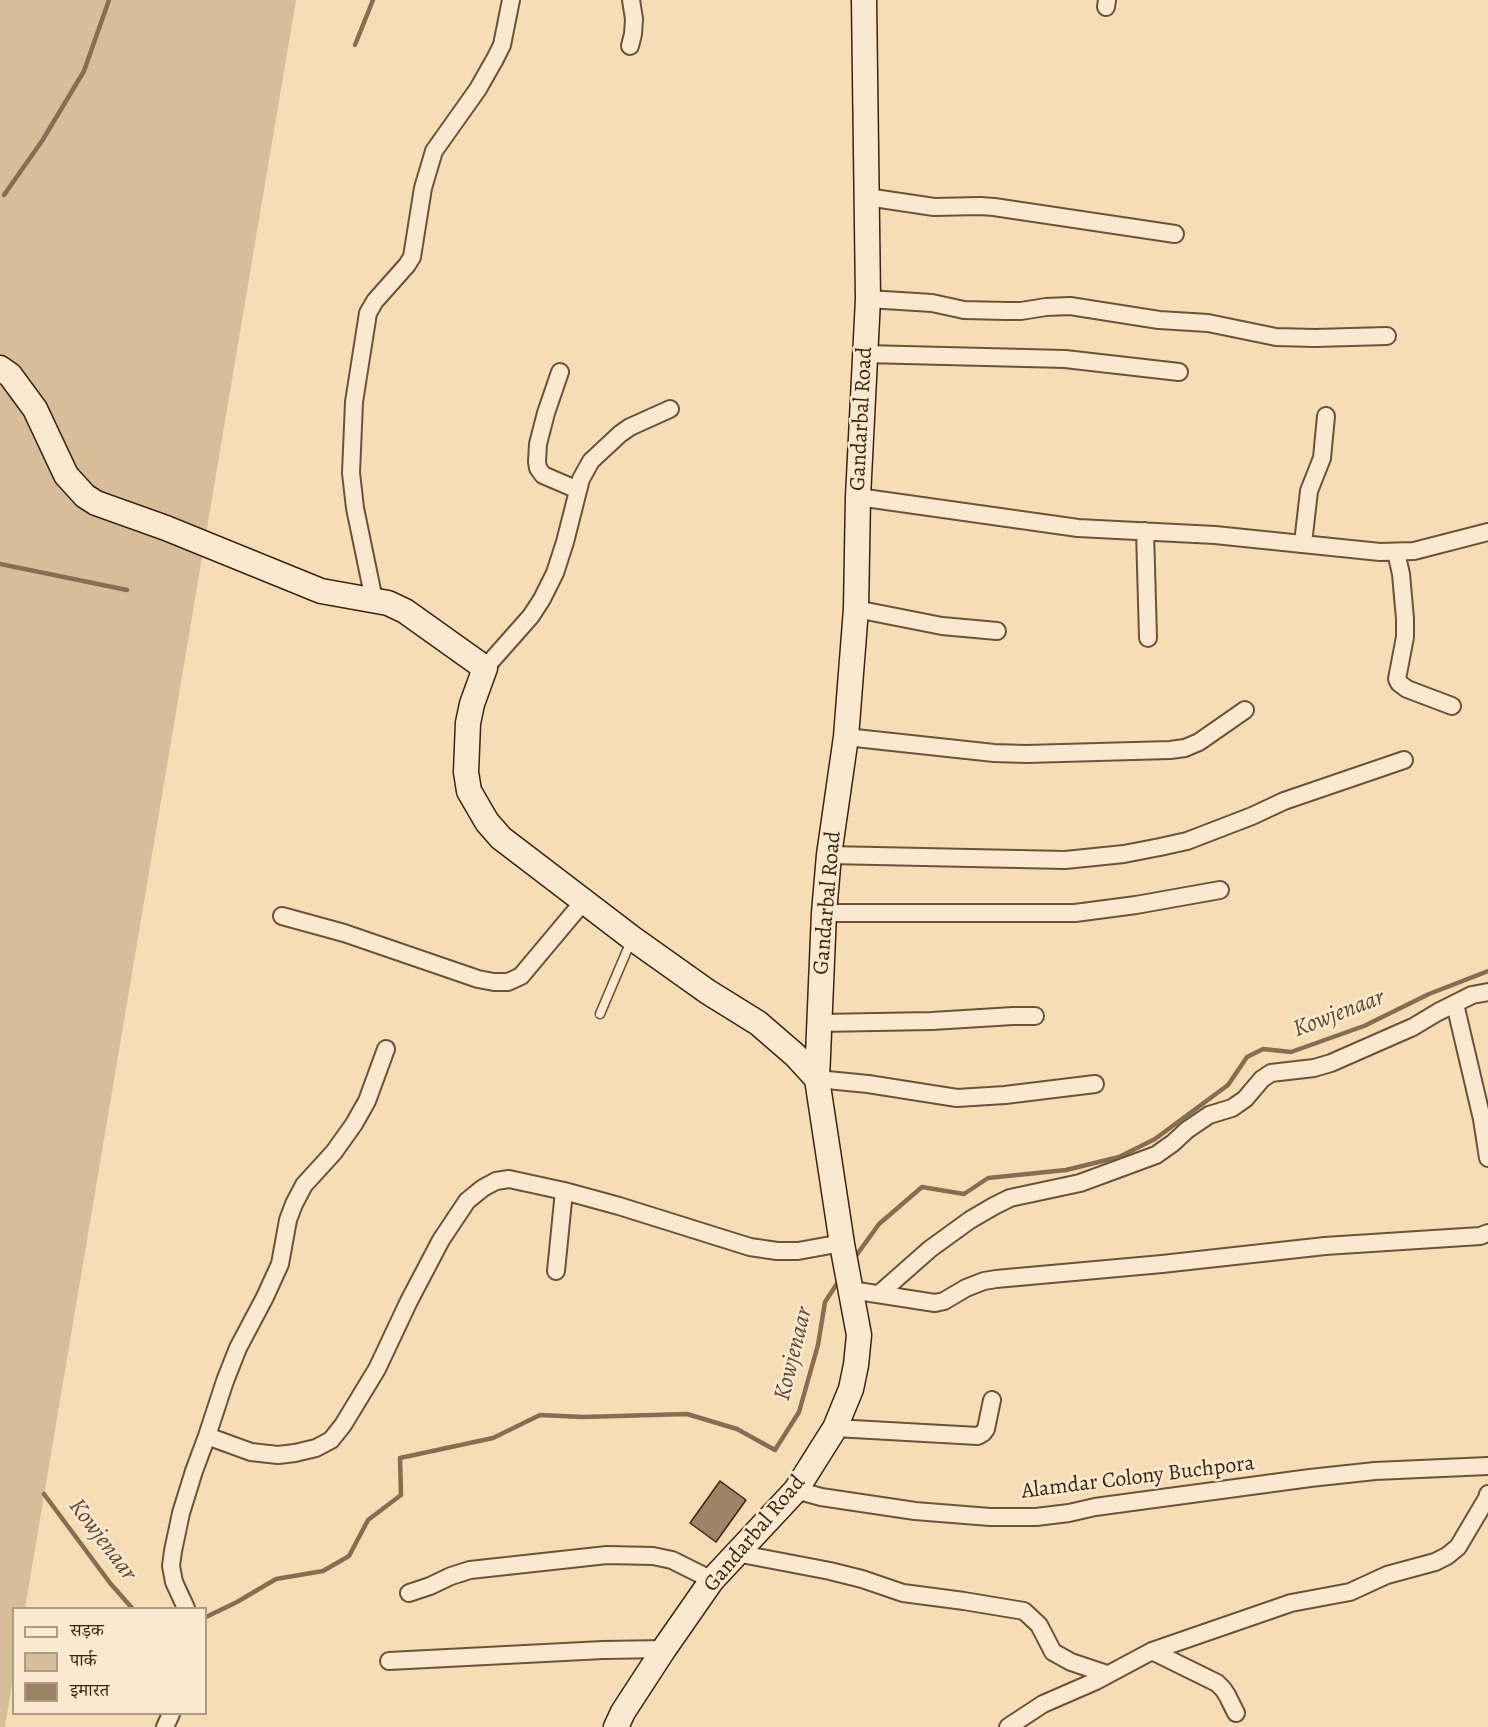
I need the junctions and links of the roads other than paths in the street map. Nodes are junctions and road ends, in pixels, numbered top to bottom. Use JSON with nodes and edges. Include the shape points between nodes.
{"nodes":[{"id":1,"x":512,"y":0,"type":"edge"},
{"id":2,"x":631,"y":0,"type":"edge"},
{"id":3,"x":864,"y":0,"type":"edge"},
{"id":4,"x":630,"y":46,"type":"dead end"},
{"id":5,"x":867,"y":197,"type":"junction"},
{"id":6,"x":1175,"y":234,"type":"dead end"},
{"id":7,"x":868,"y":299,"type":"junction"},
{"id":8,"x":1387,"y":336,"type":"dead end"},
{"id":9,"x":865,"y":354,"type":"junction"},
{"id":10,"x":0,"y":368,"type":"edge"},
{"id":11,"x":560,"y":372,"type":"dead end"},
{"id":12,"x":1179,"y":372,"type":"dead end"},
{"id":13,"x":670,"y":409,"type":"dead end"},
{"id":14,"x":1326,"y":416,"type":"dead end"},
{"id":15,"x":578,"y":489,"type":"junction"},
{"id":16,"x":858,"y":497,"type":"junction"},
{"id":17,"x":1145,"y":531,"type":"junction"},
{"id":18,"x":1488,"y":532,"type":"edge"},
{"id":19,"x":1303,"y":543,"type":"junction"},
{"id":20,"x":1395,"y":552,"type":"junction"},
{"id":21,"x":374,"y":600,"type":"junction"},
{"id":22,"x":856,"y":609,"type":"junction"},
{"id":23,"x":997,"y":631,"type":"dead end"},
{"id":24,"x":1148,"y":638,"type":"dead end"},
{"id":25,"x":485,"y":669,"type":"junction"},
{"id":26,"x":1452,"y":706,"type":"dead end"},
{"id":27,"x":1245,"y":710,"type":"dead end"},
{"id":28,"x":846,"y":737,"type":"junction"},
{"id":29,"x":1404,"y":760,"type":"dead end"},
{"id":30,"x":829,"y":855,"type":"junction"},
{"id":31,"x":1220,"y":890,"type":"dead end"},
{"id":32,"x":583,"y":902,"type":"junction"},
{"id":33,"x":824,"y":913,"type":"junction"},
{"id":34,"x":282,"y":916,"type":"dead end"},
{"id":35,"x":632,"y":938,"type":"junction"},
{"id":36,"x":1488,"y":992,"type":"edge"},
{"id":37,"x":1455,"y":1004,"type":"junction"},
{"id":38,"x":600,"y":1014,"type":"dead end"},
{"id":39,"x":1035,"y":1016,"type":"dead end"},
{"id":40,"x":820,"y":1023,"type":"junction"},
{"id":41,"x":386,"y":1049,"type":"dead end"},
{"id":42,"x":818,"y":1079,"type":"junction"},
{"id":43,"x":1095,"y":1084,"type":"dead end"},
{"id":44,"x":1488,"y":1158,"type":"edge"},
{"id":45,"x":564,"y":1191,"type":"junction"},
{"id":46,"x":1488,"y":1233,"type":"edge"},
{"id":47,"x":842,"y":1243,"type":"junction"},
{"id":48,"x":556,"y":1271,"type":"dead end"},
{"id":49,"x":851,"y":1289,"type":"junction"},
{"id":50,"x":879,"y":1294,"type":"junction"},
{"id":51,"x":992,"y":1400,"type":"dead end"},
{"id":52,"x":835,"y":1428,"type":"junction"},
{"id":53,"x":207,"y":1436,"type":"junction"},
{"id":54,"x":1488,"y":1466,"type":"edge"},
{"id":55,"x":796,"y":1490,"type":"junction"},
{"id":56,"x":1488,"y":1494,"type":"edge"},
{"id":57,"x":736,"y":1553,"type":"junction"},
{"id":58,"x":712,"y":1580,"type":"junction"},
{"id":59,"x":409,"y":1593,"type":"dead end"},
{"id":60,"x":186,"y":1607,"type":"edge"},
{"id":61,"x":664,"y":1649,"type":"junction"},
{"id":62,"x":1152,"y":1651,"type":"junction"},
{"id":63,"x":389,"y":1661,"type":"dead end"},
{"id":64,"x":1107,"y":1674,"type":"junction"},
{"id":65,"x":1236,"y":1713,"type":"dead end"},
{"id":66,"x":616,"y":1727,"type":"edge"},
{"id":67,"x":1008,"y":1727,"type":"edge"}],
"edges":[{"from":1,"to":21,"type":"street","via":[[495,59],[434,151],[423,188],[412,257],[368,313],[354,402],[351,473]]},
{"from":2,"to":4,"type":"street","via":[[634,19]]},
{"from":3,"to":5,"type":"street","name":"Gandarbal Road"},
{"from":5,"to":6,"type":"street","via":[[934,207],[994,207]]},
{"from":5,"to":7,"type":"street","name":"Gandarbal Road"},
{"from":7,"to":8,"type":"street","via":[[932,303],[964,310],[1021,311],[1070,306],[1158,320],[1208,323],[1276,337]]},
{"from":7,"to":9,"type":"street","name":"Gandarbal Road"},
{"from":9,"to":12,"type":"street","via":[[1065,359]]},
{"from":9,"to":16,"type":"street","name":"Gandarbal Road"},
{"from":10,"to":21,"type":"street","via":[[35,409],[66,475],[85,496],[321,591]]},
{"from":11,"to":15,"type":"street","via":[[538,444],[537,462],[543,475]]},
{"from":13,"to":15,"type":"street","via":[[630,427],[598,453]]},
{"from":14,"to":19,"type":"street","via":[[1322,458],[1309,491]]},
{"from":15,"to":25,"type":"street","via":[[555,573],[542,599]]},
{"from":16,"to":17,"type":"street","via":[[1078,528]]},
{"from":16,"to":22,"type":"street","name":"Gandarbal Road"},
{"from":17,"to":19,"type":"street"},
{"from":17,"to":24,"type":"street"},
{"from":18,"to":20,"type":"street"},
{"from":19,"to":20,"type":"street"},
{"from":20,"to":26,"type":"street","via":[[1405,619],[1397,679],[1407,688]]},
{"from":21,"to":25,"type":"street","via":[[405,611]]},
{"from":22,"to":23,"type":"street","via":[[942,626]]},
{"from":22,"to":28,"type":"street","name":"Gandarbal Road"},
{"from":25,"to":32,"type":"street","via":[[468,723],[466,772],[470,791],[501,838]]},
{"from":27,"to":28,"type":"street","via":[[1199,742],[1170,750],[994,753]]},
{"from":28,"to":30,"type":"street","name":"Gandarbal Road"},
{"from":29,"to":30,"type":"street","via":[[1284,801],[1187,841],[1124,854],[1065,860]]},
{"from":30,"to":33,"type":"street","name":"Gandarbal Road"},
{"from":31,"to":33,"type":"street","via":[[1075,913]]},
{"from":32,"to":34,"type":"street","via":[[522,976],[508,982],[478,979]]},
{"from":32,"to":35,"type":"street"},
{"from":33,"to":40,"type":"street","name":"Gandarbal Road"},
{"from":35,"to":38,"type":"lane"},
{"from":35,"to":42,"type":"street","via":[[759,1023]]},
{"from":36,"to":37,"type":"street"},
{"from":37,"to":44,"type":"street"},
{"from":37,"to":50,"type":"street","via":[[1331,1063],[1271,1072],[1245,1099],[1209,1115],[1156,1155],[1080,1183],[1019,1196],[994,1206],[930,1249]]},
{"from":39,"to":40,"type":"street"},
{"from":40,"to":42,"type":"street","name":"Gandarbal Road"},
{"from":41,"to":53,"type":"street","via":[[354,1124],[304,1185],[294,1204],[279,1264],[238,1348]]},
{"from":42,"to":43,"type":"street","via":[[957,1098]]},
{"from":42,"to":47,"type":"street","name":"Gandarbal Road"},
{"from":45,"to":47,"type":"street","via":[[750,1247],[798,1251]]},
{"from":45,"to":48,"type":"street"},
{"from":45,"to":53,"type":"street","via":[[509,1179],[496,1181],[467,1201],[436,1250],[368,1386],[331,1440],[316,1448],[278,1455],[251,1452]]},
{"from":46,"to":50,"type":"street","via":[[996,1279],[935,1303]]},
{"from":47,"to":49,"type":"street","name":"Gandarbal Road"},
{"from":49,"to":50,"type":"street"},
{"from":49,"to":52,"type":"street","name":"Gandarbal Road","via":[[859,1335],[856,1365]]},
{"from":51,"to":52,"type":"street","via":[[986,1429],[978,1436]]},
{"from":52,"to":55,"type":"street","name":"Gandarbal Road"},
{"from":53,"to":60,"type":"street","via":[[187,1492],[171,1566]]},
{"from":54,"to":55,"type":"street","name":"Alamdar Colony Buchpora","via":[[1310,1478],[1036,1517],[915,1511]]},
{"from":55,"to":57,"type":"street","name":"Gandarbal Road"},
{"from":56,"to":62,"type":"street","via":[[1458,1547],[1435,1562],[1387,1575],[1350,1592],[1291,1603]]},
{"from":57,"to":58,"type":"street","name":"Gandarbal Road"},
{"from":57,"to":64,"type":"street","via":[[830,1571],[903,1593],[1024,1611],[1039,1625],[1053,1652]]},
{"from":58,"to":59,"type":"street","via":[[672,1560],[607,1555],[470,1570]]},
{"from":58,"to":61,"type":"street","name":"Gandarbal Road"},
{"from":61,"to":63,"type":"street"},
{"from":61,"to":66,"type":"street","name":"Gandarbal Road"},
{"from":62,"to":64,"type":"street"},
{"from":62,"to":65,"type":"street","via":[[1216,1683]]},
{"from":64,"to":67,"type":"street","via":[[1043,1704]]}]}
